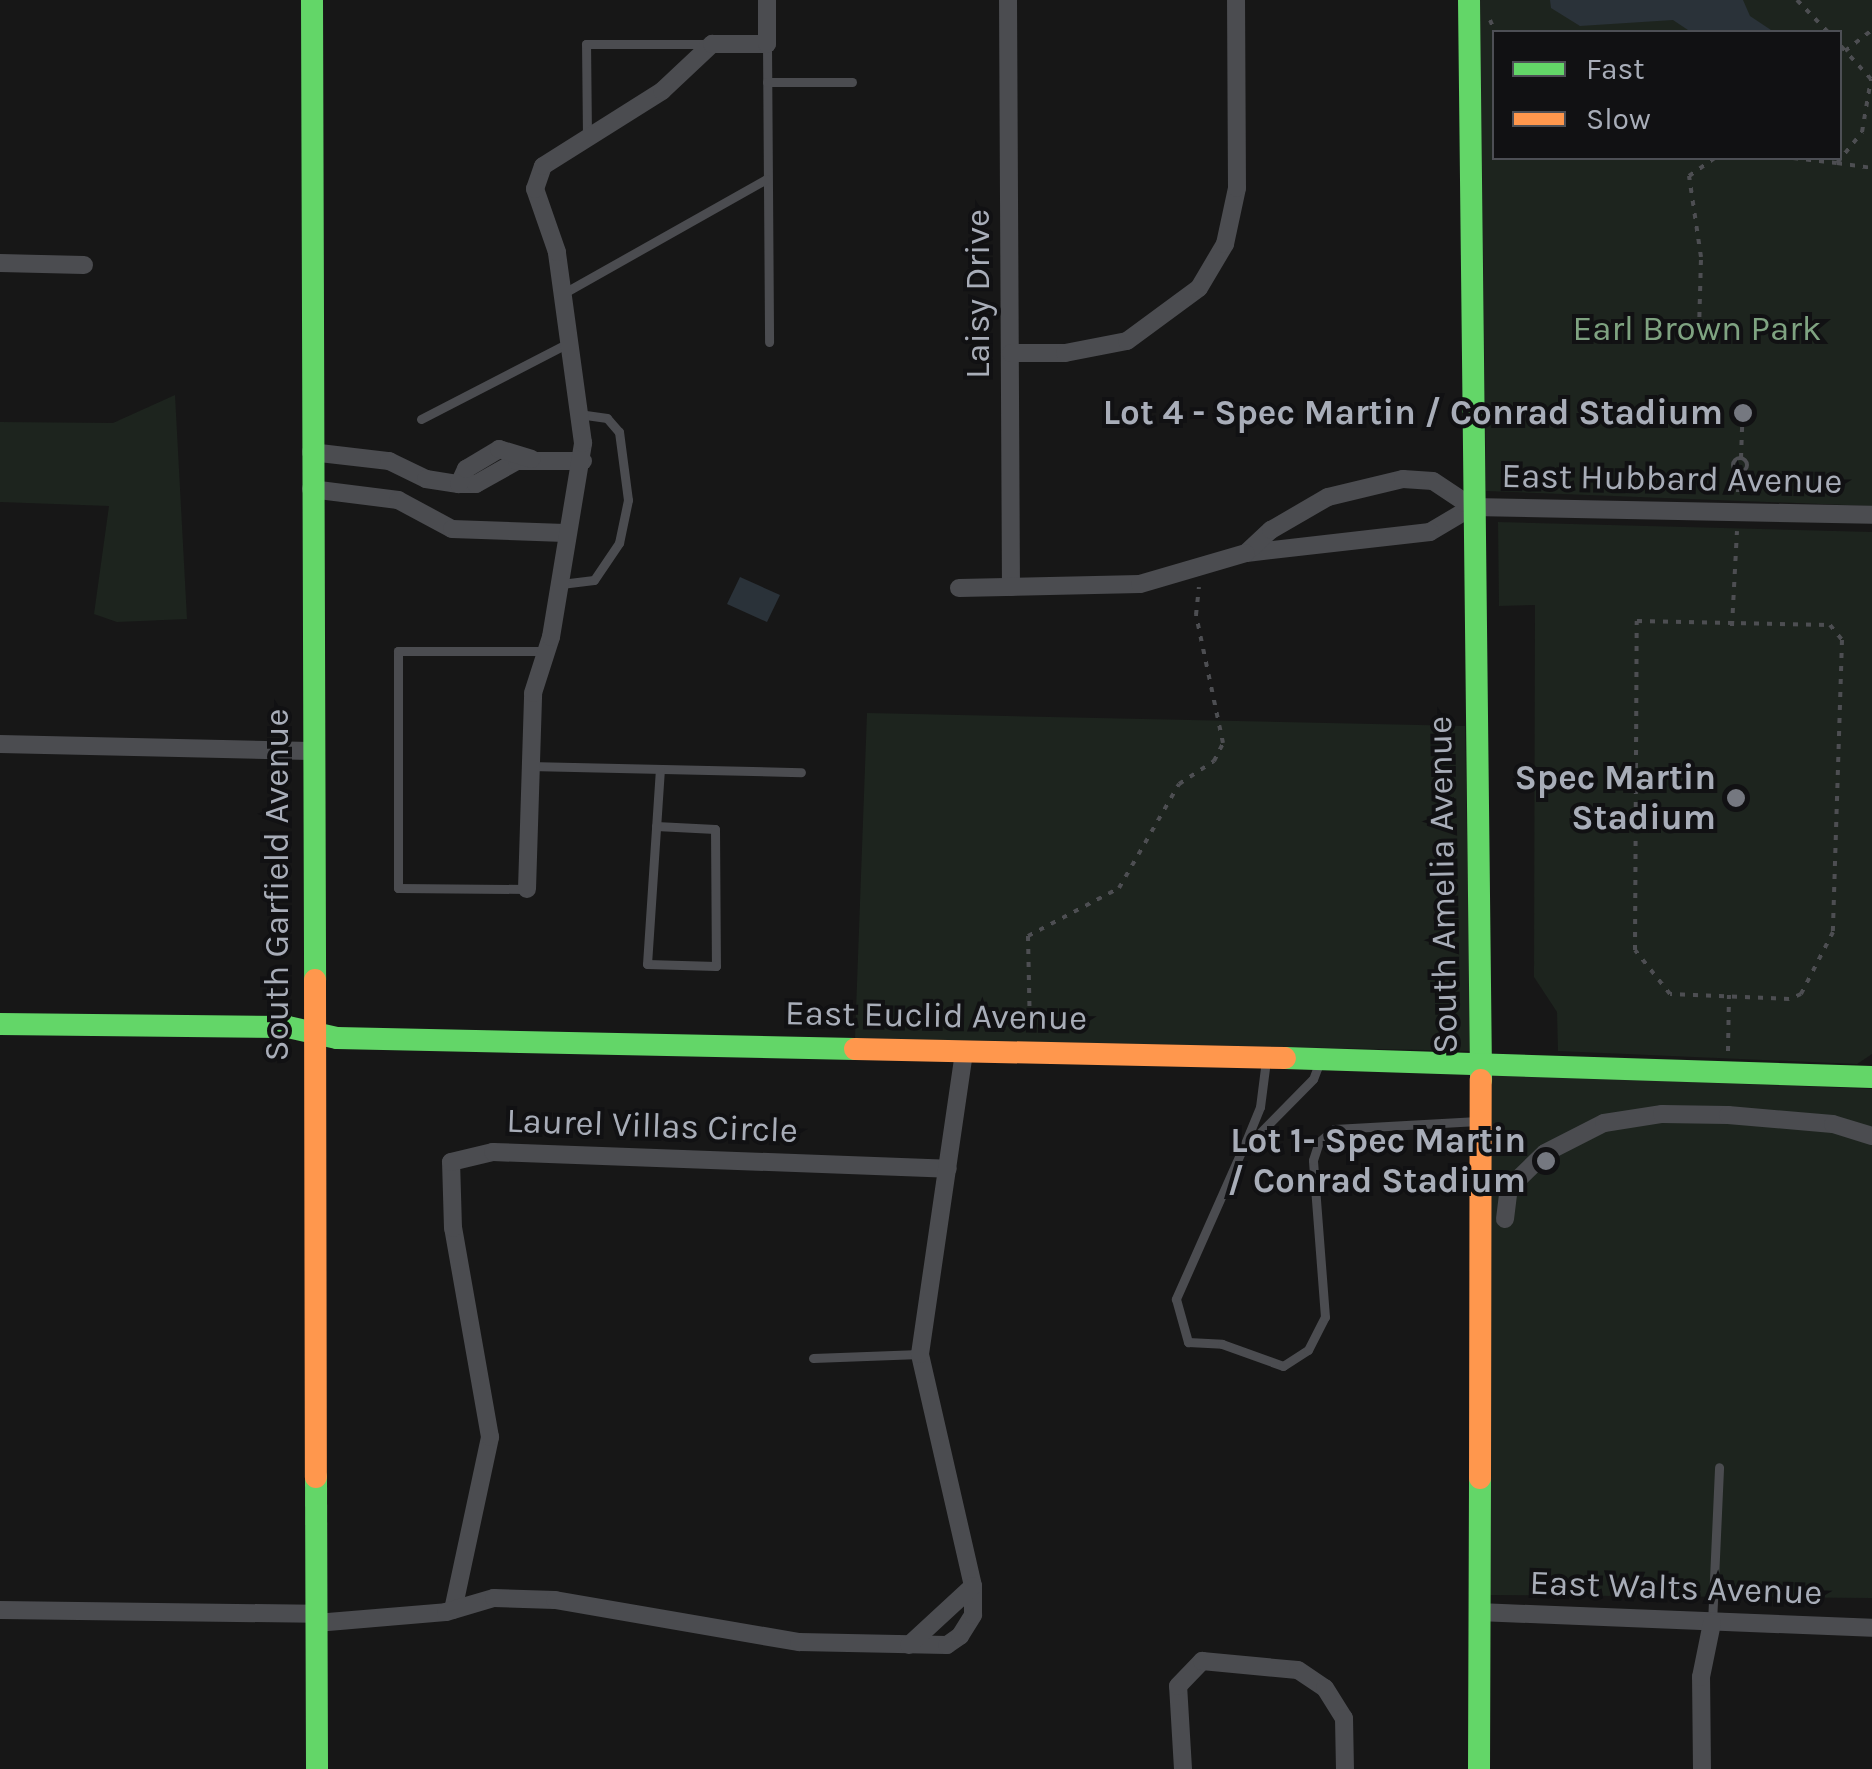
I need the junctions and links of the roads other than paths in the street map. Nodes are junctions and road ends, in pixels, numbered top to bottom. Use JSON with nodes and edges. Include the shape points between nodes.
{"nodes":[{"id":1,"x":312,"y":0,"type":"edge"},
{"id":2,"x":767,"y":0,"type":"edge"},
{"id":3,"x":1008,"y":0,"type":"edge"},
{"id":4,"x":1236,"y":0,"type":"edge"},
{"id":5,"x":1469,"y":0,"type":"edge"},
{"id":6,"x":712,"y":44,"type":"junction"},
{"id":7,"x":767,"y":44,"type":"junction"},
{"id":8,"x":767,"y":82,"type":"junction"},
{"id":9,"x":852,"y":82,"type":"dead end"},
{"id":10,"x":586,"y":136,"type":"junction"},
{"id":11,"x":766,"y":179,"type":"junction"},
{"id":12,"x":0,"y":263,"type":"edge"},
{"id":13,"x":84,"y":265,"type":"dead end"},
{"id":14,"x":563,"y":293,"type":"junction"},
{"id":15,"x":769,"y":342,"type":"dead end"},
{"id":16,"x":566,"y":344,"type":"junction"},
{"id":17,"x":1012,"y":353,"type":"junction"},
{"id":18,"x":580,"y":414,"type":"junction"},
{"id":19,"x":422,"y":419,"type":"dead end"},
{"id":20,"x":311,"y":452,"type":"junction"},
{"id":21,"x":582,"y":461,"type":"junction"},
{"id":22,"x":311,"y":489,"type":"junction"},
{"id":23,"x":1472,"y":507,"type":"junction"},
{"id":24,"x":1872,"y":515,"type":"edge"},
{"id":25,"x":565,"y":533,"type":"junction"},
{"id":26,"x":1246,"y":553,"type":"junction"},
{"id":27,"x":558,"y":584,"type":"junction"},
{"id":28,"x":1011,"y":587,"type":"junction"},
{"id":29,"x":958,"y":588,"type":"dead end"},
{"id":30,"x":546,"y":651,"type":"junction"},
{"id":31,"x":0,"y":744,"type":"edge"},
{"id":32,"x":310,"y":751,"type":"junction"},
{"id":33,"x":527,"y":766,"type":"junction"},
{"id":34,"x":660,"y":769,"type":"junction"},
{"id":35,"x":801,"y":772,"type":"dead end"},
{"id":36,"x":656,"y":826,"type":"junction"},
{"id":37,"x":527,"y":890,"type":"joint"},
{"id":38,"x":0,"y":1024,"type":"edge"},
{"id":39,"x":313,"y":1033,"type":"junction"},
{"id":40,"x":964,"y":1052,"type":"junction"},
{"id":41,"x":1267,"y":1058,"type":"junction"},
{"id":42,"x":1320,"y":1059,"type":"junction"},
{"id":43,"x":1481,"y":1062,"type":"junction"},
{"id":44,"x":1872,"y":1077,"type":"edge"},
{"id":45,"x":1481,"y":1121,"type":"junction"},
{"id":46,"x":1872,"y":1136,"type":"edge"},
{"id":47,"x":1241,"y":1152,"type":"junction"},
{"id":48,"x":948,"y":1170,"type":"junction"},
{"id":49,"x":1505,"y":1219,"type":"dead end"},
{"id":50,"x":920,"y":1354,"type":"junction"},
{"id":51,"x":813,"y":1358,"type":"dead end"},
{"id":52,"x":1719,"y":1467,"type":"dead end"},
{"id":53,"x":974,"y":1586,"type":"junction"},
{"id":54,"x":0,"y":1610,"type":"edge"},
{"id":55,"x":453,"y":1610,"type":"junction"},
{"id":56,"x":1478,"y":1612,"type":"junction"},
{"id":57,"x":316,"y":1619,"type":"junction"},
{"id":58,"x":1712,"y":1623,"type":"junction"},
{"id":59,"x":1872,"y":1628,"type":"edge"},
{"id":60,"x":909,"y":1645,"type":"junction"},
{"id":61,"x":317,"y":1769,"type":"edge"},
{"id":62,"x":1183,"y":1769,"type":"edge"},
{"id":63,"x":1345,"y":1769,"type":"edge"},
{"id":64,"x":1479,"y":1769,"type":"edge"},
{"id":65,"x":1702,"y":1769,"type":"edge"}],
"edges":[{"from":1,"to":20,"type":"street","name":"South Garfield Avenue"},
{"from":2,"to":7,"type":"street"},
{"from":3,"to":17,"type":"street","name":"Laisy Drive"},
{"from":4,"to":17,"type":"street","via":[[1237,188],[1225,244],[1198,288],[1127,342]]},
{"from":5,"to":23,"type":"street","name":"South Amelia Avenue"},
{"from":6,"to":7,"type":"street"},
{"from":6,"to":10,"type":"street","via":[[662,91]]},
{"from":6,"to":10,"type":"lane","via":[[586,44]]},
{"from":7,"to":8,"type":"lane"},
{"from":8,"to":9,"type":"lane"},
{"from":8,"to":11,"type":"lane"},
{"from":10,"to":14,"type":"street","via":[[543,166],[535,189]]},
{"from":11,"to":14,"type":"lane"},
{"from":11,"to":15,"type":"lane"},
{"from":12,"to":13,"type":"street"},
{"from":14,"to":16,"type":"street"},
{"from":16,"to":18,"type":"street"},
{"from":16,"to":19,"type":"lane"},
{"from":17,"to":28,"type":"street","name":"Laisy Drive"},
{"from":18,"to":21,"type":"street"},
{"from":18,"to":27,"type":"lane","via":[[607,418],[619,432],[628,500],[619,543],[594,580]]},
{"from":20,"to":21,"type":"street","via":[[389,461],[426,479],[459,484],[476,484],[532,460]]},
{"from":20,"to":22,"type":"street","name":"South Garfield Avenue"},
{"from":21,"to":25,"type":"street"},
{"from":22,"to":25,"type":"street","via":[[398,500],[452,530]]},
{"from":22,"to":32,"type":"street","name":"South Garfield Avenue"},
{"from":23,"to":24,"type":"street","name":"East Hubbard Avenue"},
{"from":23,"to":26,"type":"street","name":"East Hubbard Avenue","via":[[1430,532]]},
{"from":23,"to":26,"type":"street","name":"East Hubbard Avenue","via":[[1433,481],[1361,486],[1296,514]]},
{"from":23,"to":43,"type":"street","name":"South Amelia Avenue"},
{"from":25,"to":27,"type":"street"},
{"from":26,"to":28,"type":"street","name":"East Hubbard Avenue","via":[[1140,584]]},
{"from":27,"to":30,"type":"street"},
{"from":28,"to":29,"type":"street","name":"East Hubbard Avenue"},
{"from":30,"to":33,"type":"street","via":[[533,693]]},
{"from":30,"to":37,"type":"lane","via":[[398,651],[398,888]]},
{"from":31,"to":32,"type":"street"},
{"from":32,"to":39,"type":"street","name":"South Garfield Avenue"},
{"from":33,"to":34,"type":"lane"},
{"from":33,"to":37,"type":"street"},
{"from":34,"to":35,"type":"lane"},
{"from":34,"to":36,"type":"lane"},
{"from":36,"to":36,"type":"lane","via":[[647,964],[716,966],[716,829]]},
{"from":38,"to":39,"type":"street","name":"East Euclid Avenue","via":[[288,1026]]},
{"from":39,"to":40,"type":"street","name":"East Euclid Avenue"},
{"from":39,"to":57,"type":"street","name":"South Garfield Avenue"},
{"from":40,"to":41,"type":"street","name":"East Euclid Avenue"},
{"from":40,"to":48,"type":"street"},
{"from":41,"to":42,"type":"street","name":"East Euclid Avenue"},
{"from":41,"to":47,"type":"lane","via":[[1260,1107]]},
{"from":42,"to":43,"type":"street","name":"East Euclid Avenue"},
{"from":42,"to":47,"type":"lane","via":[[1314,1079]]},
{"from":43,"to":44,"type":"street","name":"East Euclid Avenue"},
{"from":43,"to":45,"type":"street","name":"South Amelia Avenue"},
{"from":45,"to":47,"type":"lane","via":[[1349,1123],[1318,1142],[1324,1317],[1308,1350],[1284,1366],[1222,1344],[1188,1342],[1176,1299]]},
{"from":45,"to":56,"type":"street","name":"South Amelia Avenue"},
{"from":46,"to":49,"type":"street","via":[[1833,1124],[1728,1115],[1662,1114],[1604,1123],[1545,1153],[1509,1188]]},
{"from":48,"to":50,"type":"street"},
{"from":48,"to":55,"type":"street","name":"Laurel Villas Circle","via":[[493,1152],[452,1162],[453,1228],[490,1437]]},
{"from":50,"to":51,"type":"lane"},
{"from":50,"to":53,"type":"street"},
{"from":52,"to":58,"type":"lane"},
{"from":53,"to":60,"type":"street"},
{"from":53,"to":60,"type":"street","via":[[972,1615],[960,1636],[946,1645]]},
{"from":54,"to":57,"type":"street"},
{"from":55,"to":57,"type":"street"},
{"from":55,"to":60,"type":"street","via":[[494,1598],[555,1600],[799,1642]]},
{"from":56,"to":58,"type":"street","name":"East Walts Avenue"},
{"from":56,"to":64,"type":"street","name":"South Amelia Avenue"},
{"from":57,"to":61,"type":"street","name":"South Garfield Avenue"},
{"from":58,"to":59,"type":"street","name":"East Walts Avenue"},
{"from":58,"to":65,"type":"street","via":[[1701,1678]]},
{"from":62,"to":63,"type":"street","via":[[1178,1686],[1202,1661],[1298,1670],[1325,1688],[1344,1718]]}]}
